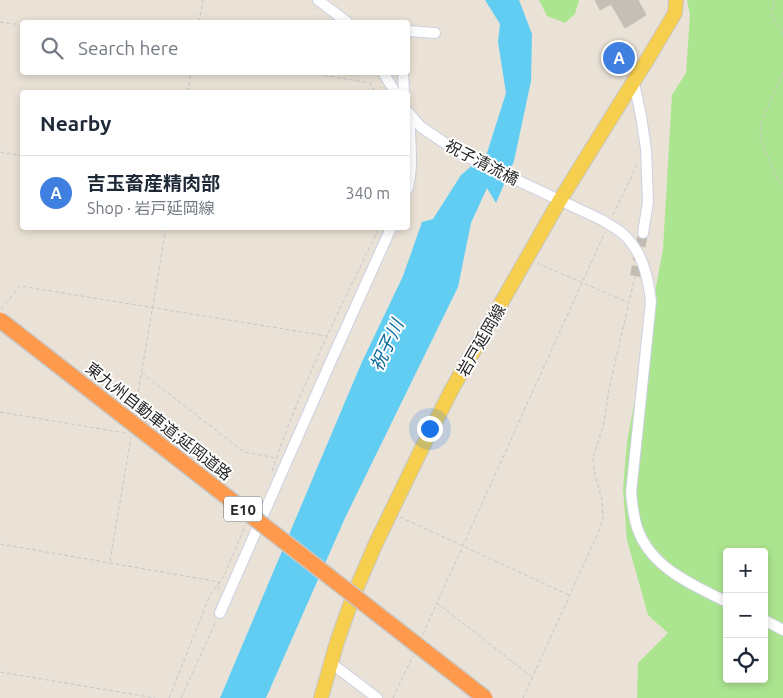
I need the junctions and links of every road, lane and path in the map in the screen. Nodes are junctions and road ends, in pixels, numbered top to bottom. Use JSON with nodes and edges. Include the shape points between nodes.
{"nodes":[{"id":1,"x":203,"y":0,"type":"edge"},
{"id":2,"x":318,"y":0,"type":"edge"},
{"id":3,"x":676,"y":0,"type":"edge"},
{"id":4,"x":774,"y":0,"type":"edge"},
{"id":5,"x":199,"y":20,"type":"edge"},
{"id":6,"x":345,"y":20,"type":"edge"},
{"id":7,"x":0,"y":22,"type":"edge"},
{"id":8,"x":20,"y":25,"type":"edge"},
{"id":9,"x":410,"y":31,"type":"edge"},
{"id":10,"x":434,"y":32,"type":"dead end"},
{"id":11,"x":783,"y":34,"type":"edge"},
{"id":12,"x":783,"y":73,"type":"edge"},
{"id":13,"x":191,"y":75,"type":"edge"},
{"id":14,"x":322,"y":75,"type":"edge"},
{"id":15,"x":385,"y":75,"type":"edge"},
{"id":16,"x":403,"y":75,"type":"edge"},
{"id":17,"x":634,"y":83,"type":"junction"},
{"id":18,"x":188,"y":90,"type":"edge"},
{"id":19,"x":374,"y":90,"type":"edge"},
{"id":20,"x":394,"y":90,"type":"edge"},
{"id":21,"x":404,"y":90,"type":"edge"},
{"id":22,"x":410,"y":115,"type":"edge"},
{"id":23,"x":410,"y":128,"type":"edge"},
{"id":24,"x":0,"y":152,"type":"edge"},
{"id":25,"x":646,"y":153,"type":"junction"},
{"id":26,"x":20,"y":156,"type":"edge"},
{"id":27,"x":410,"y":179,"type":"edge"},
{"id":28,"x":783,"y":187,"type":"edge"},
{"id":29,"x":560,"y":200,"type":"junction"},
{"id":30,"x":612,"y":218,"type":"dead end"},
{"id":31,"x":166,"y":230,"type":"edge"},
{"id":32,"x":378,"y":230,"type":"edge"},
{"id":33,"x":391,"y":230,"type":"edge"},
{"id":34,"x":606,"y":232,"type":"dead end"},
{"id":35,"x":643,"y":233,"type":"tunnel mouth"},
{"id":36,"x":527,"y":259,"type":"junction"},
{"id":37,"x":635,"y":276,"type":"tunnel mouth"},
{"id":38,"x":583,"y":282,"type":"junction"},
{"id":39,"x":628,"y":302,"type":"junction"},
{"id":40,"x":152,"y":308,"type":"junction"},
{"id":41,"x":0,"y":310,"type":"edge"},
{"id":42,"x":0,"y":320,"type":"edge"},
{"id":43,"x":328,"y":336,"type":"junction"},
{"id":44,"x":142,"y":373,"type":"dead end"},
{"id":45,"x":0,"y":412,"type":"edge"},
{"id":46,"x":131,"y":434,"type":"dead end"},
{"id":47,"x":276,"y":458,"type":"junction"},
{"id":48,"x":271,"y":473,"type":"dead end"},
{"id":49,"x":390,"y":513,"type":"junction"},
{"id":50,"x":245,"y":526,"type":"dead end"},
{"id":51,"x":0,"y":544,"type":"edge"},
{"id":52,"x":462,"y":547,"type":"junction"},
{"id":53,"x":220,"y":582,"type":"junction"},
{"id":54,"x":218,"y":596,"type":"dead end"},
{"id":55,"x":570,"y":596,"type":"junction"},
{"id":56,"x":723,"y":600,"type":"edge"},
{"id":57,"x":220,"y":614,"type":"joint"},
{"id":58,"x":768,"y":622,"type":"edge"},
{"id":59,"x":783,"y":630,"type":"edge"},
{"id":60,"x":332,"y":663,"type":"junction"},
{"id":61,"x":0,"y":672,"type":"edge"},
{"id":62,"x":532,"y":677,"type":"junction"},
{"id":63,"x":155,"y":698,"type":"edge"},
{"id":64,"x":169,"y":698,"type":"edge"},
{"id":65,"x":181,"y":698,"type":"edge"},
{"id":66,"x":321,"y":698,"type":"edge"},
{"id":67,"x":377,"y":698,"type":"edge"},
{"id":68,"x":485,"y":698,"type":"edge"},
{"id":69,"x":523,"y":698,"type":"edge"}],
"edges":[{"from":1,"to":5,"type":"path"},
{"from":2,"to":6,"type":"street"},
{"from":3,"to":17,"type":"main road","name":"岩戸延岡線","via":[[675,12]]},
{"from":4,"to":11,"type":"path","via":[[772,16]]},
{"from":7,"to":8,"type":"path"},
{"from":9,"to":10,"type":"street"},
{"from":12,"to":28,"type":"path","via":[[761,122],[760,138]]},
{"from":13,"to":18,"type":"path"},
{"from":14,"to":19,"type":"path","via":[[370,84]]},
{"from":15,"to":20,"type":"street"},
{"from":16,"to":21,"type":"street"},
{"from":17,"to":25,"type":"street"},
{"from":17,"to":29,"type":"main road","name":"岩戸延岡線"},
{"from":22,"to":29,"type":"street","name":"祝子清流橋","via":[[421,127],[461,154]]},
{"from":23,"to":27,"type":"street"},
{"from":24,"to":26,"type":"path"},
{"from":25,"to":30,"type":"path"},
{"from":25,"to":35,"type":"street","via":[[648,202]]},
{"from":29,"to":36,"type":"main road","name":"岩戸延岡線"},
{"from":29,"to":56,"type":"street","name":"祝子清流橋","via":[[602,220],[622,234],[635,248],[648,277],[651,301],[631,493],[635,520],[647,548],[669,570]]},
{"from":31,"to":40,"type":"path"},
{"from":32,"to":43,"type":"path"},
{"from":33,"to":57,"type":"street"},
{"from":34,"to":38,"type":"path"},
{"from":36,"to":38,"type":"path"},
{"from":36,"to":49,"type":"main road","name":"岩戸延岡線","via":[[452,389]]},
{"from":37,"to":39,"type":"path"},
{"from":38,"to":39,"type":"path"},
{"from":38,"to":52,"type":"path"},
{"from":39,"to":55,"type":"path","via":[[594,458],[603,519]]},
{"from":40,"to":41,"type":"path","via":[[20,286]]},
{"from":40,"to":43,"type":"path"},
{"from":42,"to":68,"type":"highway","name":"東九州自動車道;延岡道路","number":"E10","bridge":true},
{"from":43,"to":47,"type":"path"},
{"from":44,"to":47,"type":"path","via":[[244,452]]},
{"from":45,"to":46,"type":"path"},
{"from":47,"to":48,"type":"path"},
{"from":49,"to":52,"type":"path"},
{"from":49,"to":60,"type":"main road","name":"岩戸延岡線","via":[[354,594]]},
{"from":50,"to":53,"type":"path"},
{"from":51,"to":53,"type":"path"},
{"from":52,"to":55,"type":"path"},
{"from":52,"to":62,"type":"path","via":[[438,602]]},
{"from":53,"to":54,"type":"path"},
{"from":53,"to":64,"type":"path","via":[[210,595]]},
{"from":55,"to":62,"type":"path"},
{"from":57,"to":65,"type":"path"},
{"from":58,"to":59,"type":"street"},
{"from":60,"to":66,"type":"main road","name":"岩戸延岡線"},
{"from":60,"to":67,"type":"street"},
{"from":61,"to":63,"type":"path"},
{"from":62,"to":69,"type":"path"}]}
